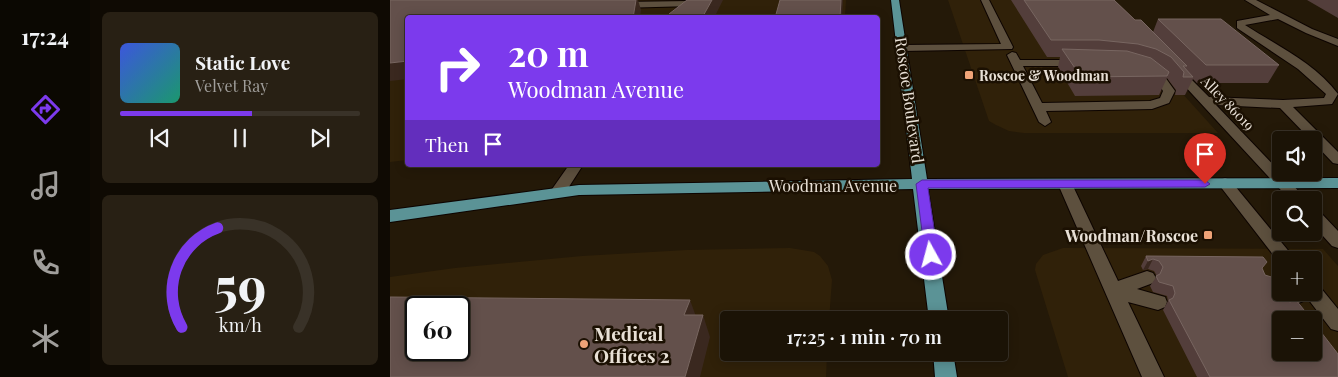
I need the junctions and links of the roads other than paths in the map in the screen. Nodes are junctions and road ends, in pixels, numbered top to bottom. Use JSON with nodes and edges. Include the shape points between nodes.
{"nodes":[{"id":1,"x":895,"y":0,"type":"edge"},
{"id":2,"x":985,"y":0,"type":"edge"},
{"id":3,"x":1249,"y":0,"type":"edge"},
{"id":4,"x":691,"y":2,"type":"edge"},
{"id":5,"x":611,"y":5,"type":"edge"},
{"id":6,"x":679,"y":15,"type":"edge"},
{"id":7,"x":1277,"y":16,"type":"junction"},
{"id":8,"x":1338,"y":43,"type":"edge"},
{"id":9,"x":1008,"y":47,"type":"junction"},
{"id":10,"x":902,"y":48,"type":"junction"},
{"id":11,"x":1167,"y":60,"type":"edge"},
{"id":12,"x":1016,"y":63,"type":"junction"},
{"id":13,"x":1085,"y":63,"type":"edge"},
{"id":14,"x":1136,"y":68,"type":"edge"},
{"id":15,"x":1206,"y":101,"type":"junction"},
{"id":16,"x":1283,"y":104,"type":"junction"},
{"id":17,"x":1037,"y":107,"type":"junction"},
{"id":18,"x":1045,"y":122,"type":"dead end"},
{"id":19,"x":1338,"y":160,"type":"edge"},
{"id":20,"x":575,"y":167,"type":"edge"},
{"id":21,"x":922,"y":184,"type":"junction"},
{"id":22,"x":1065,"y":184,"type":"junction"},
{"id":23,"x":1225,"y":184,"type":"junction"},
{"id":24,"x":1284,"y":184,"type":"junction"},
{"id":25,"x":1338,"y":184,"type":"edge"},
{"id":26,"x":1291,"y":191,"type":"edge"},
{"id":27,"x":558,"y":192,"type":"junction"},
{"id":28,"x":390,"y":216,"type":"edge"},
{"id":29,"x":1322,"y":225,"type":"edge"},
{"id":30,"x":1338,"y":242,"type":"edge"},
{"id":31,"x":1280,"y":251,"type":"edge"},
{"id":32,"x":1147,"y":278,"type":"dead end"},
{"id":33,"x":1113,"y":290,"type":"junction"},
{"id":34,"x":1320,"y":301,"type":"edge"},
{"id":35,"x":1158,"y":302,"type":"dead end"},
{"id":36,"x":938,"y":311,"type":"edge"},
{"id":37,"x":1338,"y":323,"type":"edge"},
{"id":38,"x":944,"y":361,"type":"edge"},
{"id":39,"x":946,"y":377,"type":"edge"},
{"id":40,"x":1152,"y":377,"type":"edge"}],
"edges":[{"from":1,"to":10,"type":"main road","name":"Roscoe Boulevard"},
{"from":2,"to":9,"type":"street"},
{"from":3,"to":7,"type":"street"},
{"from":4,"to":5,"type":"street"},
{"from":4,"to":6,"type":"street"},
{"from":7,"to":8,"type":"street"},
{"from":7,"to":16,"type":"street","via":[[1240,23],[1240,26],[1308,72],[1332,94],[1328,100]]},
{"from":9,"to":10,"type":"street"},
{"from":9,"to":12,"type":"street"},
{"from":10,"to":21,"type":"main road","name":"Roscoe Boulevard"},
{"from":11,"to":15,"type":"street","name":"Alley 86019"},
{"from":12,"to":13,"type":"street"},
{"from":12,"to":17,"type":"street"},
{"from":14,"to":17,"type":"street","via":[[1161,80],[1169,91],[1165,100],[1152,105]]},
{"from":15,"to":16,"type":"street"},
{"from":15,"to":24,"type":"street","name":"Alley 86019"},
{"from":16,"to":19,"type":"street"},
{"from":17,"to":18,"type":"street"},
{"from":20,"to":27,"type":"street"},
{"from":21,"to":22,"type":"main road","name":"Woodman Avenue"},
{"from":21,"to":27,"type":"main road","name":"Woodman Avenue"},
{"from":21,"to":36,"type":"main road","name":"Roscoe Boulevard"},
{"from":22,"to":23,"type":"main road","name":"Woodman Avenue"},
{"from":22,"to":33,"type":"street"},
{"from":23,"to":24,"type":"main road","name":"Woodman Avenue"},
{"from":23,"to":31,"type":"street"},
{"from":24,"to":25,"type":"main road","name":"Woodman Avenue"},
{"from":24,"to":26,"type":"street","name":"Alley 86019"},
{"from":27,"to":28,"type":"main road","name":"Woodman Avenue"},
{"from":29,"to":30,"type":"street"},
{"from":32,"to":33,"type":"street"},
{"from":33,"to":35,"type":"street"},
{"from":33,"to":40,"type":"street"},
{"from":34,"to":37,"type":"street"},
{"from":38,"to":39,"type":"main road"}]}
